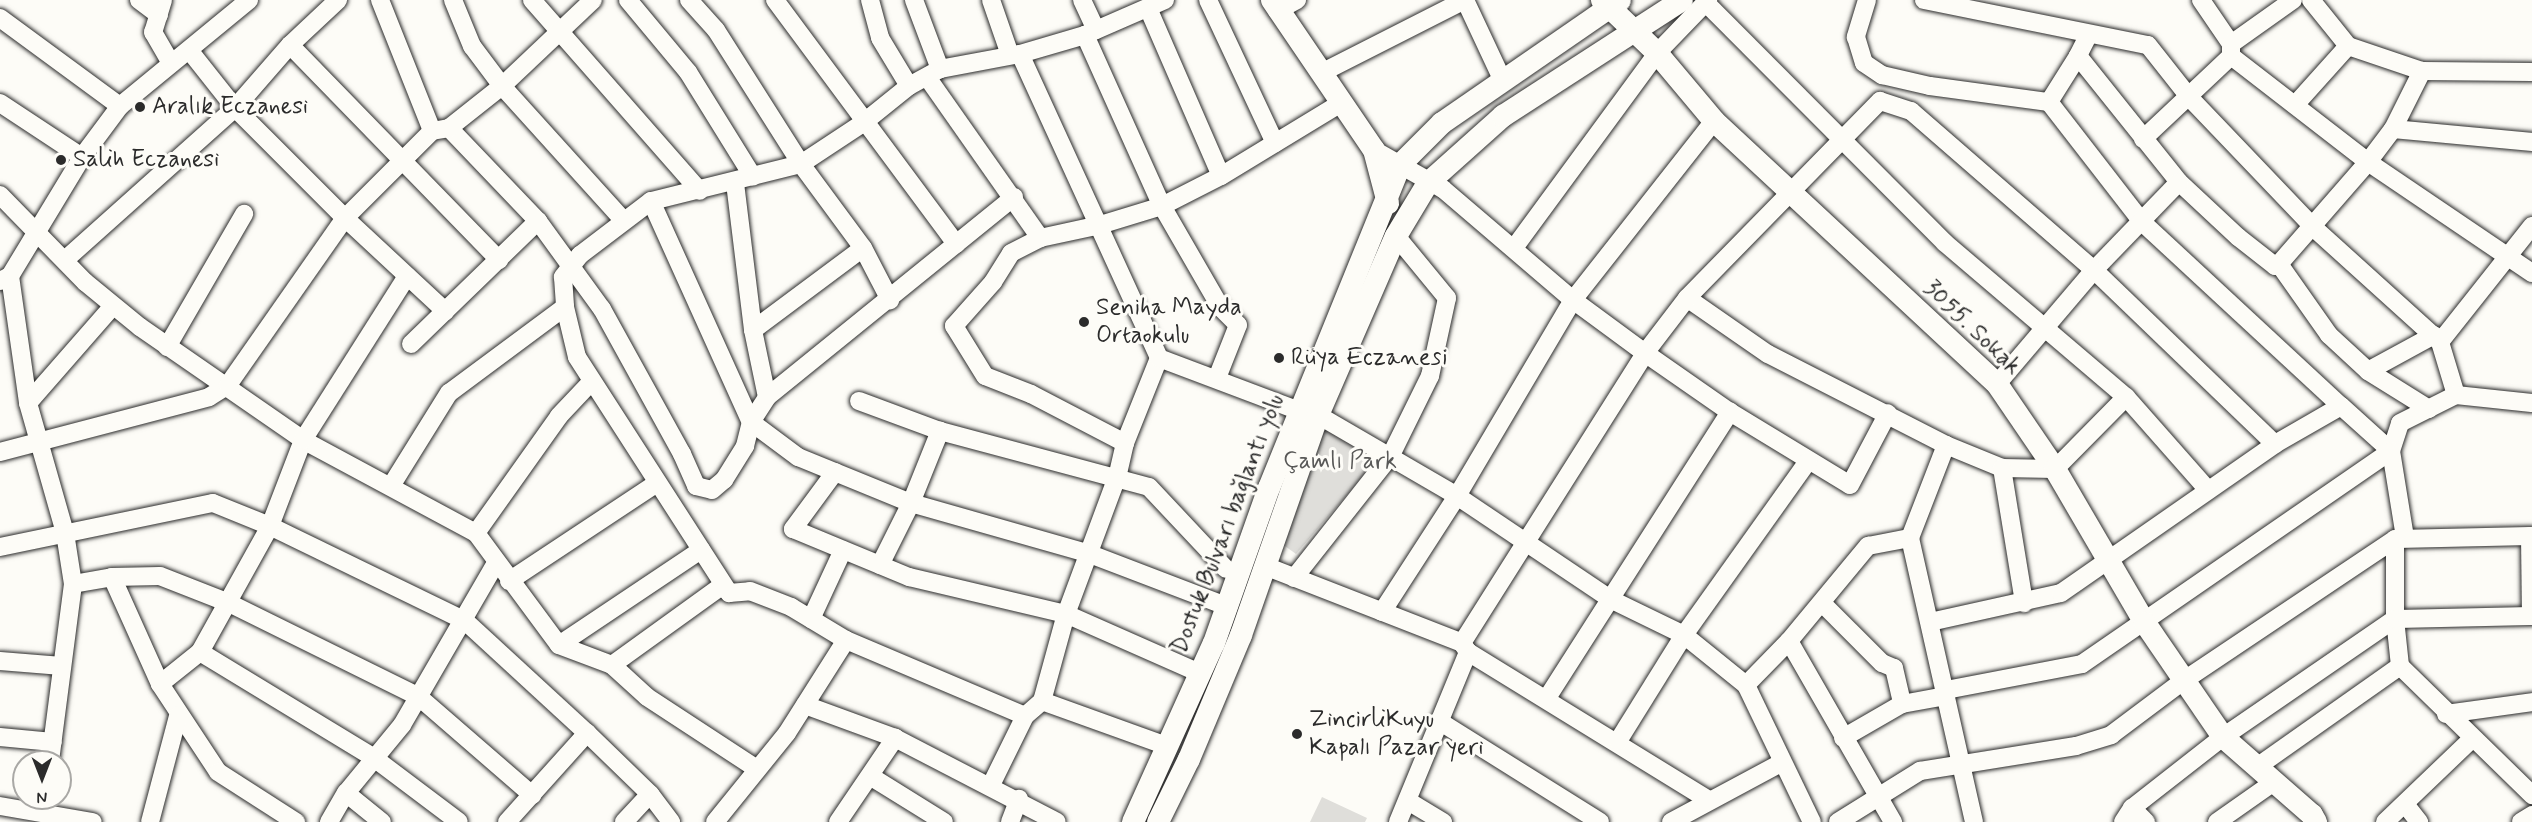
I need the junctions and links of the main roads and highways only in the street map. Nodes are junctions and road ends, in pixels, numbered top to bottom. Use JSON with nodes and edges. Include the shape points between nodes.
{"nodes":[{"id":1,"x":1682,"y":0,"type":"edge"},
{"id":2,"x":1610,"y":2,"type":"edge"},
{"id":3,"x":1275,"y":5,"type":"edge"},
{"id":4,"x":1635,"y":32,"type":"junction"},
{"id":5,"x":1386,"y":197,"type":"junction"},
{"id":6,"x":1396,"y":236,"type":"junction"},
{"id":7,"x":1308,"y":413,"type":"junction"},
{"id":8,"x":1133,"y":822,"type":"edge"},
{"id":9,"x":1158,"y":822,"type":"edge"},
{"id":10,"x":2316,"y":822,"type":"edge"}],
"edges":[{"from":1,"to":4,"type":"main road","name":"Dostuk Bulvarı bağlantı yolu"},
{"from":2,"to":4,"type":"main road","name":"3055. Sokak"},
{"from":2,"to":5,"type":"main road","name":"Dostuk Bulvarı bağlantı yolu","via":[[1442,123],[1400,165]]},
{"from":3,"to":5,"type":"main road","via":[[1374,150]]},
{"from":4,"to":6,"type":"main road","name":"Dostuk Bulvarı bağlantı yolu","via":[[1503,116],[1429,182]]},
{"from":4,"to":10,"type":"main road","name":"3055. Sokak","via":[[1713,121],[1997,384],[2055,469],[2145,623],[2223,737]]},
{"from":5,"to":6,"type":"main road"},
{"from":5,"to":7,"type":"main road","name":"Dostuk Bulvarı bağlantı yolu"},
{"from":6,"to":7,"type":"main road","name":"Dostuk Bulvarı bağlantı yolu"},
{"from":7,"to":8,"type":"main road","name":"Dostuk Bulvarı bağlantı yolu"},
{"from":7,"to":9,"type":"main road","name":"Dostuk Bulvarı bağlantı yolu","via":[[1265,566],[1223,682]]}]}
